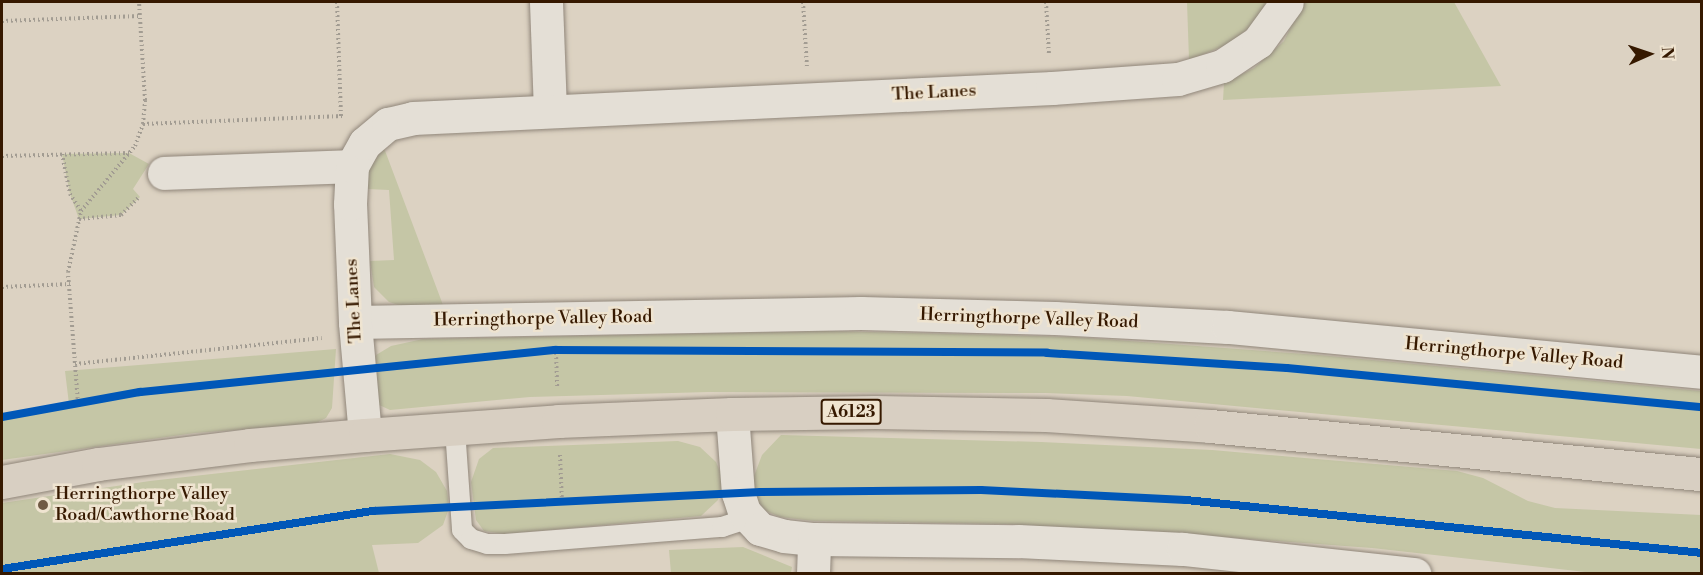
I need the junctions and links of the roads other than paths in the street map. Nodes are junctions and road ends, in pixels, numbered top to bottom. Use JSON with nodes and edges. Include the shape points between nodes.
{"nodes":[{"id":1,"x":546,"y":2,"type":"edge"},
{"id":2,"x":1287,"y":2,"type":"edge"},
{"id":3,"x":550,"y":111,"type":"junction"},
{"id":4,"x":352,"y":166,"type":"junction"},
{"id":5,"x":164,"y":173,"type":"road end"},
{"id":6,"x":355,"y":328,"type":"junction"},
{"id":7,"x":1701,"y":372,"type":"edge"},
{"id":8,"x":732,"y":414,"type":"junction"},
{"id":9,"x":455,"y":429,"type":"junction"},
{"id":10,"x":365,"y":435,"type":"junction"},
{"id":11,"x":1701,"y":474,"type":"edge"},
{"id":12,"x":2,"y":482,"type":"edge"},
{"id":13,"x":749,"y":518,"type":"junction"},
{"id":14,"x":814,"y":539,"type":"junction"},
{"id":15,"x":813,"y":573,"type":"edge"},
{"id":16,"x":1415,"y":573,"type":"edge"}],
"edges":[{"from":1,"to":3,"type":"street"},
{"from":2,"to":3,"type":"street","name":"The Lanes","via":[[1258,42],[1222,66],[1178,79]]},
{"from":3,"to":4,"type":"street","name":"The Lanes","via":[[413,118],[388,124],[365,143]]},
{"from":4,"to":5,"type":"street"},
{"from":4,"to":6,"type":"street","name":"The Lanes"},
{"from":6,"to":7,"type":"street","name":"Herringthorpe Valley Road","via":[[861,313],[1055,318],[1228,327]]},
{"from":6,"to":10,"type":"street","name":"The Lanes"},
{"from":8,"to":9,"type":"main road","number":"A6123"},
{"from":8,"to":11,"type":"main road","number":"A6123","via":[[1046,415],[1210,426]]},
{"from":8,"to":13,"type":"street","via":[[738,493]]},
{"from":9,"to":10,"type":"main road","number":"A6123"},
{"from":9,"to":13,"type":"lane","via":[[462,530],[471,539],[487,544],[722,527]]},
{"from":10,"to":12,"type":"main road","number":"A6123","via":[[98,464]]},
{"from":13,"to":14,"type":"street","via":[[760,530]]},
{"from":14,"to":15,"type":"street"},
{"from":14,"to":16,"type":"street","via":[[1007,541],[1183,549]]}]}
